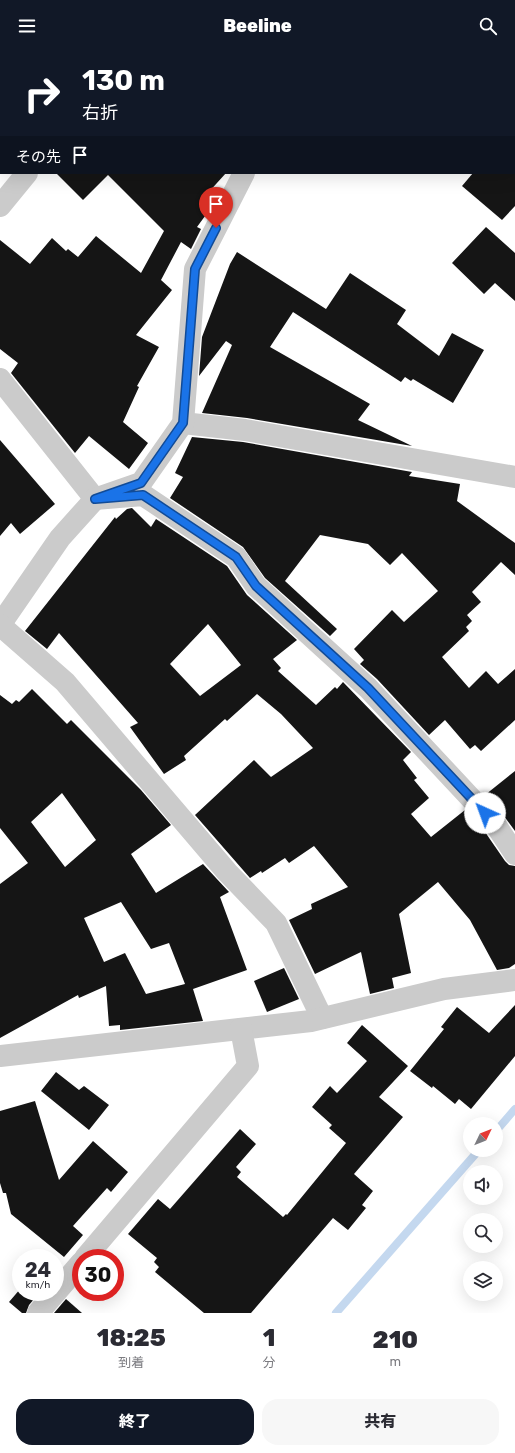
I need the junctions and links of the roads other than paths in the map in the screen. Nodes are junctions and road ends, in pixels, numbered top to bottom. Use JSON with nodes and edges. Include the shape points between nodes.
{"nodes":[{"id":1,"x":26,"y":174,"type":"edge"},
{"id":2,"x":243,"y":174,"type":"edge"},
{"id":3,"x":0,"y":206,"type":"edge"},
{"id":4,"x":0,"y":379,"type":"edge"},
{"id":5,"x":183,"y":423,"type":"junction"},
{"id":6,"x":515,"y":477,"type":"edge"},
{"id":7,"x":95,"y":499,"type":"junction"},
{"id":8,"x":0,"y":625,"type":"edge"},
{"id":9,"x":515,"y":854,"type":"edge"},
{"id":10,"x":515,"y":980,"type":"edge"},
{"id":11,"x":322,"y":1018,"type":"junction"},
{"id":12,"x":240,"y":1029,"type":"junction"},
{"id":13,"x":0,"y":1056,"type":"edge"},
{"id":14,"x":93,"y":1249,"type":"edge"},
{"id":15,"x":72,"y":1273,"type":"edge"},
{"id":16,"x":38,"y":1313,"type":"edge"}],
"edges":[{"from":1,"to":3,"type":"street"},
{"from":2,"to":5,"type":"street","via":[[195,269]]},
{"from":4,"to":7,"type":"street"},
{"from":5,"to":6,"type":"street","via":[[245,430]]},
{"from":5,"to":7,"type":"street","via":[[141,483]]},
{"from":7,"to":8,"type":"street","via":[[60,538]]},
{"from":7,"to":9,"type":"street","via":[[143,495],[236,557],[256,586],[368,688],[495,824]]},
{"from":8,"to":11,"type":"street","via":[[65,682],[227,872],[276,923]]},
{"from":10,"to":11,"type":"street","via":[[444,989]]},
{"from":11,"to":12,"type":"street"},
{"from":12,"to":13,"type":"street"},
{"from":12,"to":14,"type":"street","via":[[248,1066]]},
{"from":15,"to":16,"type":"street"}]}
